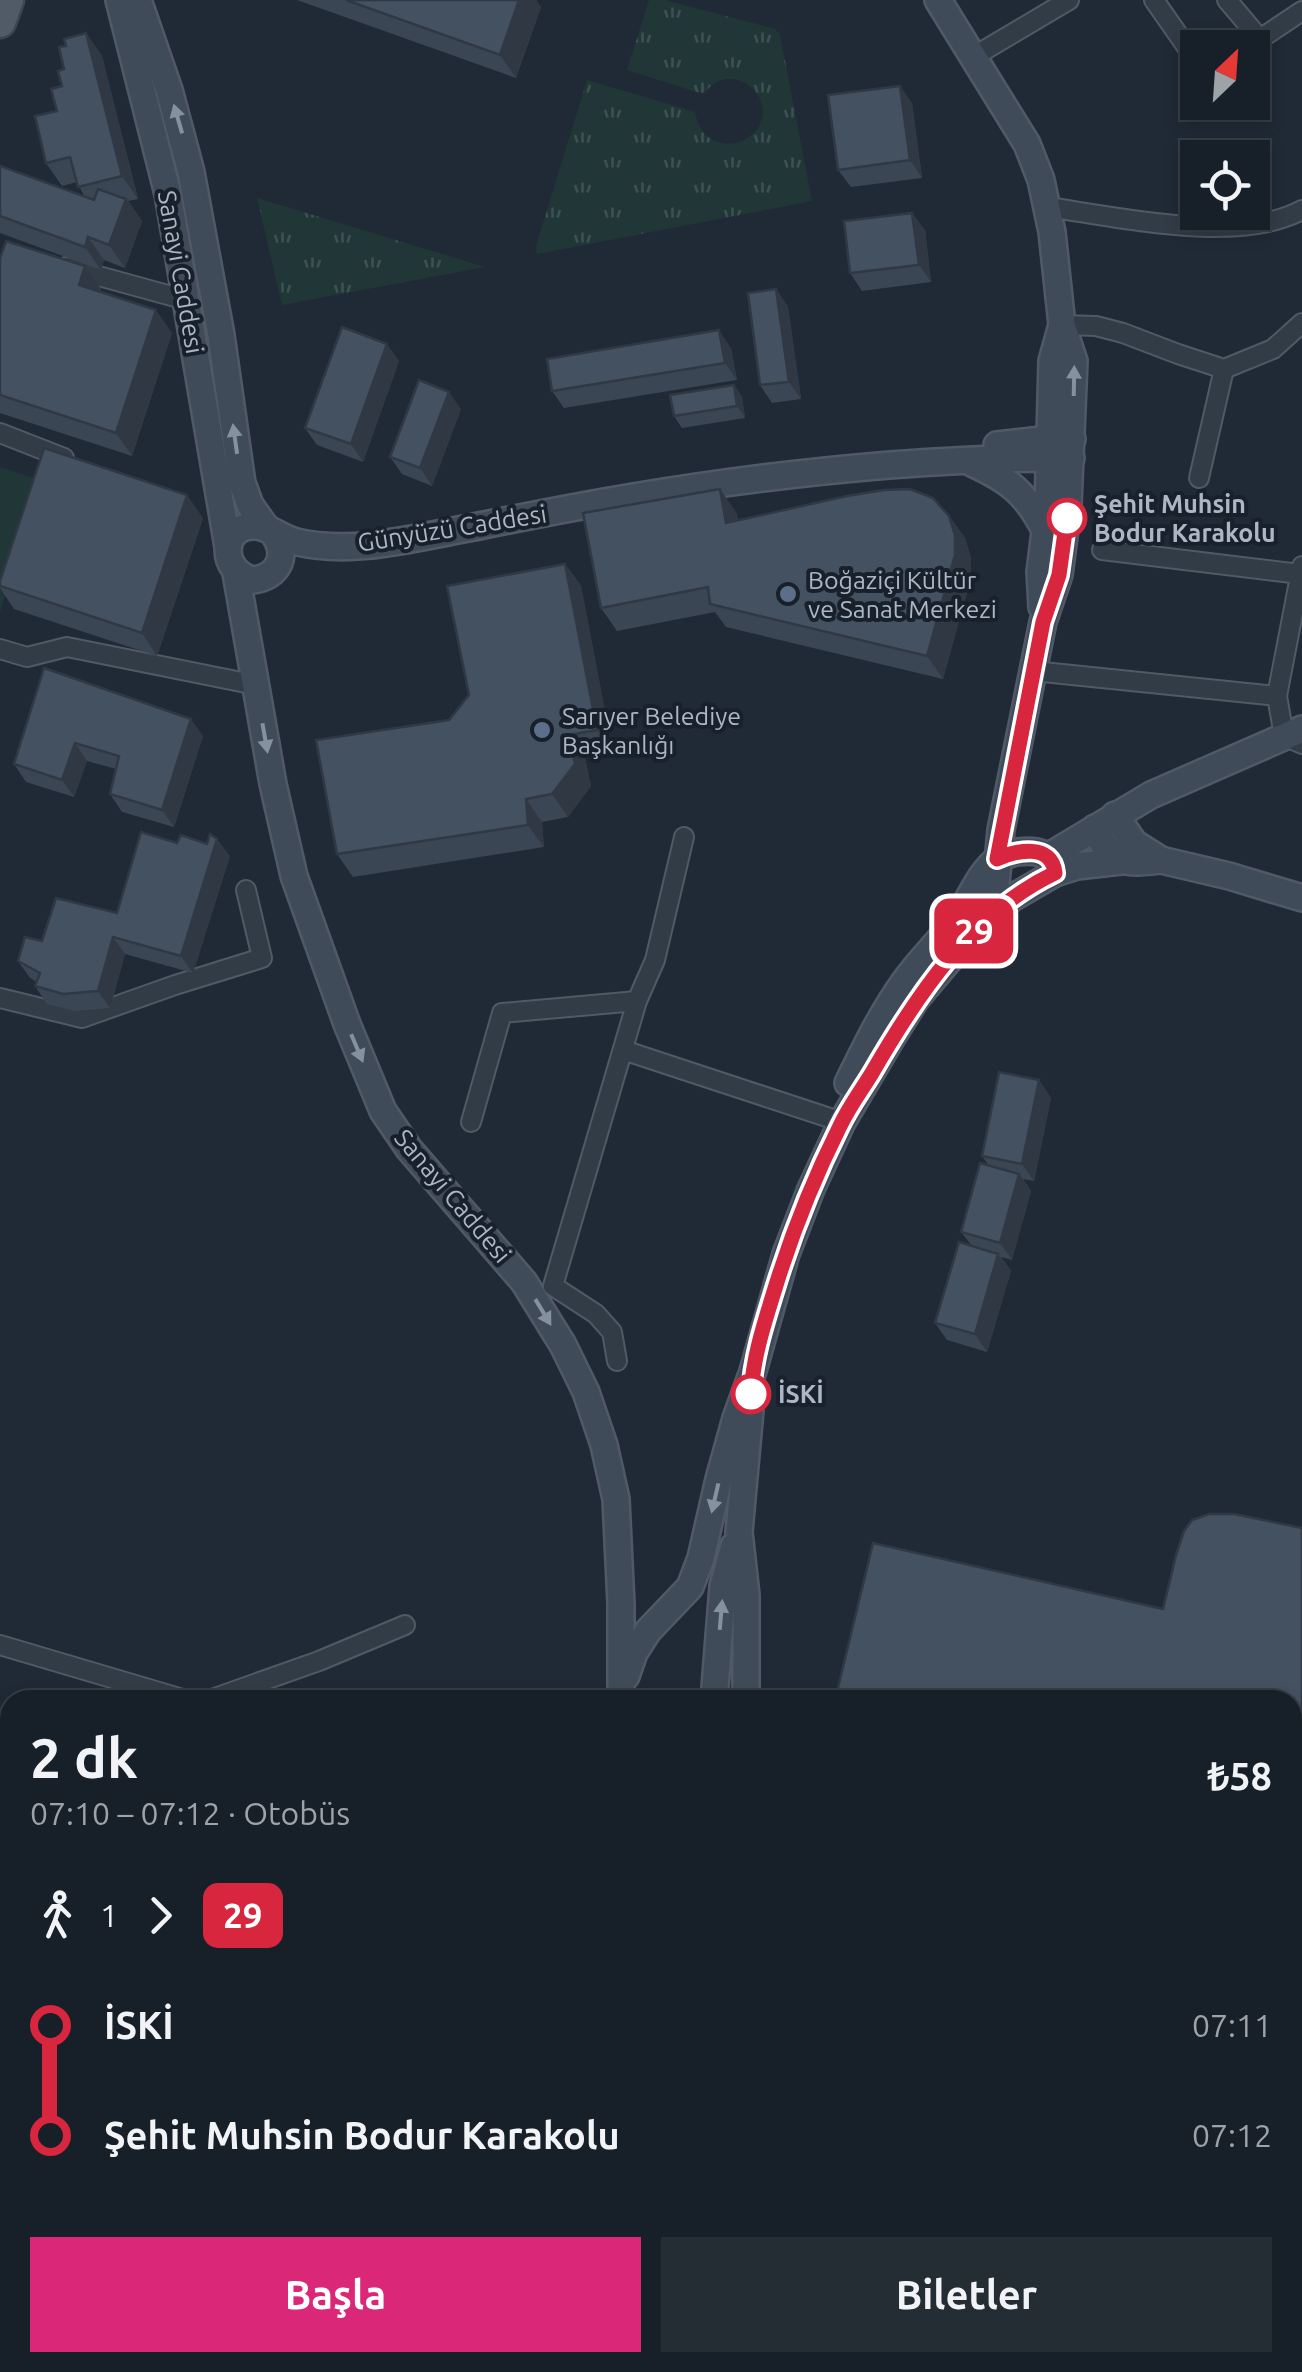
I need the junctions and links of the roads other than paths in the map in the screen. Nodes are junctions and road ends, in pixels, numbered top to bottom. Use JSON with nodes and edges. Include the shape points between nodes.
{"nodes":[{"id":1,"x":8,"y":0,"type":"edge"},
{"id":2,"x":19,"y":0,"type":"edge"},
{"id":3,"x":938,"y":0,"type":"edge"},
{"id":4,"x":1069,"y":0,"type":"edge"},
{"id":5,"x":1154,"y":0,"type":"edge"},
{"id":6,"x":1227,"y":0,"type":"edge"},
{"id":7,"x":123,"y":3,"type":"edge"},
{"id":8,"x":1302,"y":11,"type":"edge"},
{"id":9,"x":0,"y":21,"type":"edge"},
{"id":10,"x":1252,"y":30,"type":"edge"},
{"id":11,"x":1270,"y":32,"type":"edge"},
{"id":12,"x":1180,"y":37,"type":"edge"},
{"id":13,"x":973,"y":57,"type":"junction"},
{"id":14,"x":1047,"y":207,"type":"junction"},
{"id":15,"x":1302,"y":210,"type":"edge"},
{"id":16,"x":56,"y":264,"type":"edge"},
{"id":17,"x":186,"y":300,"type":"junction"},
{"id":18,"x":1302,"y":323,"type":"edge"},
{"id":19,"x":1062,"y":325,"type":"junction"},
{"id":20,"x":1224,"y":369,"type":"junction"},
{"id":21,"x":0,"y":432,"type":"edge"},
{"id":22,"x":1061,"y":449,"type":"junction"},
{"id":23,"x":968,"y":461,"type":"junction"},
{"id":24,"x":72,"y":462,"type":"edge"},
{"id":25,"x":1199,"y":478,"type":"dead end"},
{"id":26,"x":1045,"y":530,"type":"junction"},
{"id":27,"x":270,"y":531,"type":"junction"},
{"id":28,"x":336,"y":546,"type":"junction"},
{"id":29,"x":228,"y":547,"type":"junction"},
{"id":30,"x":1102,"y":550,"type":"dead end"},
{"id":31,"x":277,"y":568,"type":"junction"},
{"id":32,"x":1301,"y":570,"type":"edge"},
{"id":33,"x":236,"y":573,"type":"junction"},
{"id":34,"x":1297,"y":612,"type":"edge"},
{"id":35,"x":1043,"y":622,"type":"junction"},
{"id":36,"x":0,"y":649,"type":"edge"},
{"id":37,"x":1033,"y":671,"type":"junction"},
{"id":38,"x":256,"y":685,"type":"junction"},
{"id":39,"x":1277,"y":696,"type":"junction"},
{"id":40,"x":1296,"y":736,"type":"edge"},
{"id":41,"x":1105,"y":821,"type":"junction"},
{"id":42,"x":684,"y":837,"type":"dead end"},
{"id":43,"x":997,"y":859,"type":"junction"},
{"id":44,"x":1160,"y":860,"type":"junction"},
{"id":45,"x":1120,"y":861,"type":"junction"},
{"id":46,"x":1045,"y":871,"type":"junction"},
{"id":47,"x":246,"y":890,"type":"dead end"},
{"id":48,"x":1302,"y":898,"type":"edge"},
{"id":49,"x":975,"y":929,"type":"junction"},
{"id":50,"x":0,"y":998,"type":"edge"},
{"id":51,"x":637,"y":1000,"type":"junction"},
{"id":52,"x":624,"y":1050,"type":"junction"},
{"id":53,"x":470,"y":1122,"type":"dead end"},
{"id":54,"x":842,"y":1122,"type":"junction"},
{"id":55,"x":617,"y":1361,"type":"dead end"},
{"id":56,"x":752,"y":1371,"type":"junction"},
{"id":57,"x":739,"y":1532,"type":"junction"},
{"id":58,"x":405,"y":1625,"type":"dead end"},
{"id":59,"x":0,"y":1646,"type":"edge"},
{"id":60,"x":152,"y":1690,"type":"edge"},
{"id":61,"x":236,"y":1690,"type":"edge"},
{"id":62,"x":622,"y":1690,"type":"edge"},
{"id":63,"x":624,"y":1690,"type":"edge"},
{"id":64,"x":715,"y":1690,"type":"edge"},
{"id":65,"x":746,"y":1690,"type":"edge"}],
"edges":[{"from":1,"to":9,"type":"main road"},
{"from":2,"to":9,"type":"street"},
{"from":3,"to":13,"type":"street"},
{"from":4,"to":13,"type":"street"},
{"from":5,"to":12,"type":"street"},
{"from":6,"to":10,"type":"street"},
{"from":7,"to":17,"type":"street","name":"Sanayi Caddesi"},
{"from":27,"to":7,"type":"street","name":"Sanayi Caddesi","one_way":true,"via":[[242,483],[191,172],[169,90]]},
{"from":8,"to":11,"type":"street"},
{"from":13,"to":14,"type":"street","via":[[1027,144]]},
{"from":14,"to":15,"type":"street","via":[[1206,229],[1284,219]]},
{"from":14,"to":19,"type":"street"},
{"from":16,"to":17,"type":"street"},
{"from":17,"to":29,"type":"street","name":"Sanayi Caddesi"},
{"from":18,"to":20,"type":"street","via":[[1273,349]]},
{"from":19,"to":20,"type":"street","via":[[1123,333]]},
{"from":19,"to":22,"type":"street","via":[[1074,360]]},
{"from":20,"to":25,"type":"street"},
{"from":21,"to":24,"type":"street"},
{"from":22,"to":23,"type":"street","name":"Günyüzü Caddesi"},
{"from":22,"to":26,"type":"street"},
{"from":22,"to":28,"type":"street","name":"Günyüzü Caddesi","via":[[770,464],[370,532]]},
{"from":22,"to":35,"type":"street","via":[[1068,506],[1059,575]]},
{"from":23,"to":26,"type":"street","via":[[1014,486]]},
{"from":23,"to":28,"type":"street","name":"Günyüzü Caddesi","via":[[779,474],[378,545]]},
{"from":26,"to":35,"type":"street"},
{"from":27,"to":28,"type":"street"},
{"from":27,"to":29,"type":"street","via":[[243,528]]},
{"from":27,"to":31,"type":"street","via":[[282,550]]},
{"from":28,"to":31,"type":"street"},
{"from":29,"to":33,"type":"street"},
{"from":30,"to":32,"type":"street"},
{"from":31,"to":33,"type":"street","via":[[262,579]]},
{"from":32,"to":34,"type":"street"},
{"from":33,"to":38,"type":"street","name":"Sanayi Caddesi"},
{"from":34,"to":39,"type":"street"},
{"from":35,"to":37,"type":"street"},
{"from":36,"to":38,"type":"street","via":[[26,658],[67,647]]},
{"from":37,"to":39,"type":"street"},
{"from":37,"to":43,"type":"street"},
{"from":38,"to":62,"type":"street","name":"Sanayi Caddesi","one_way":true,"via":[[294,876],[383,1111],[524,1282],[586,1392],[616,1498]]},
{"from":39,"to":40,"type":"street"},
{"from":40,"to":41,"type":"street","via":[[1151,795]]},
{"from":41,"to":44,"type":"street"},
{"from":41,"to":45,"type":"street","via":[[1103,846]]},
{"from":41,"to":46,"type":"street"},
{"from":42,"to":51,"type":"street","via":[[656,960]]},
{"from":43,"to":46,"type":"street","via":[[1035,852]]},
{"from":43,"to":49,"type":"street","via":[[996,884]]},
{"from":43,"to":54,"type":"street","via":[[874,1030],[846,1088]]},
{"from":44,"to":45,"type":"street"},
{"from":44,"to":48,"type":"street"},
{"from":45,"to":46,"type":"street"},
{"from":46,"to":49,"type":"street"},
{"from":47,"to":50,"type":"street","via":[[262,958],[82,1018]]},
{"from":49,"to":54,"type":"street","via":[[916,999]]},
{"from":51,"to":52,"type":"street"},
{"from":51,"to":53,"type":"street","via":[[502,1013]]},
{"from":52,"to":54,"type":"street"},
{"from":52,"to":55,"type":"street","via":[[553,1286],[612,1332]]},
{"from":54,"to":56,"type":"street","via":[[786,1254]]},
{"from":56,"to":57,"type":"street"},
{"from":56,"to":63,"type":"street","one_way":true,"via":[[690,1587],[648,1631]]},
{"from":64,"to":57,"type":"street","one_way":true,"via":[[724,1586]]},
{"from":57,"to":65,"type":"street"},
{"from":58,"to":61,"type":"street"},
{"from":59,"to":60,"type":"street"}]}
